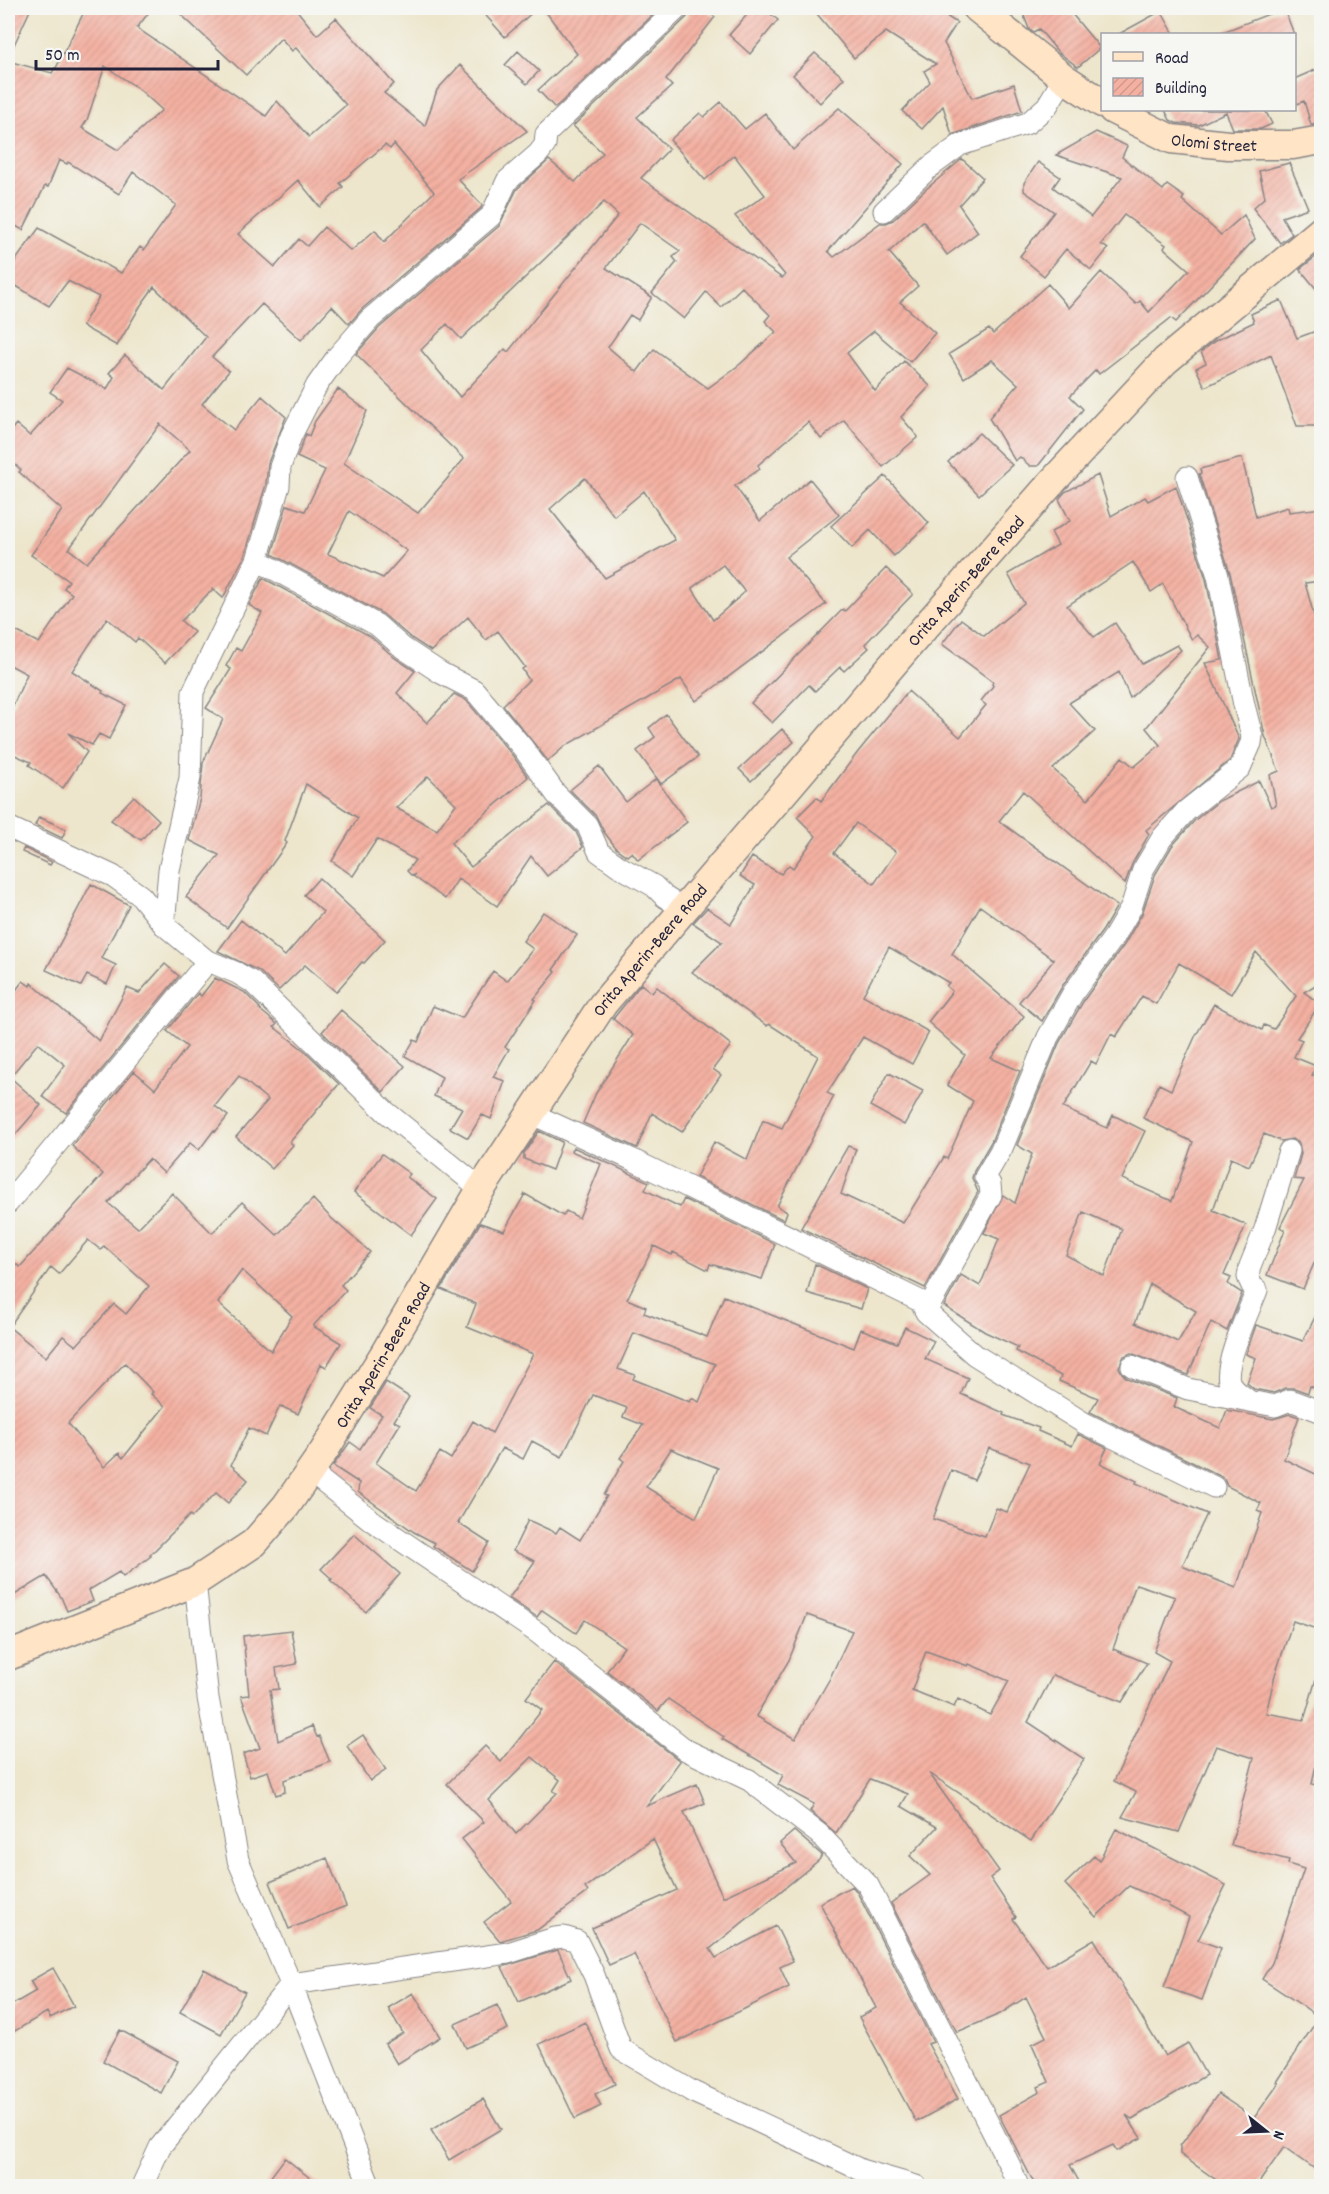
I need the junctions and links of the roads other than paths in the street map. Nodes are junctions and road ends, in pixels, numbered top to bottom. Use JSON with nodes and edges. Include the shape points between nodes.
{"nodes":[{"id":1,"x":678,"y":8,"type":"edge"},
{"id":2,"x":977,"y":8,"type":"edge"},
{"id":3,"x":1064,"y":78,"type":"junction"},
{"id":4,"x":1101,"y":102,"type":"edge"},
{"id":5,"x":1115,"y":111,"type":"edge"},
{"id":6,"x":1322,"y":140,"type":"edge"},
{"id":7,"x":884,"y":211,"type":"dead end"},
{"id":8,"x":1322,"y":230,"type":"edge"},
{"id":9,"x":1186,"y":477,"type":"dead end"},
{"id":10,"x":257,"y":560,"type":"junction"},
{"id":11,"x":8,"y":827,"type":"edge"},
{"id":12,"x":685,"y":910,"type":"junction"},
{"id":13,"x":164,"y":925,"type":"junction"},
{"id":14,"x":208,"y":961,"type":"junction"},
{"id":15,"x":530,"y":1113,"type":"junction"},
{"id":16,"x":1289,"y":1150,"type":"dead end"},
{"id":17,"x":481,"y":1189,"type":"junction"},
{"id":18,"x":8,"y":1203,"type":"edge"},
{"id":19,"x":926,"y":1312,"type":"junction"},
{"id":20,"x":1132,"y":1366,"type":"dead end"},
{"id":21,"x":1249,"y":1401,"type":"junction"},
{"id":22,"x":1322,"y":1412,"type":"edge"},
{"id":23,"x":309,"y":1471,"type":"junction"},
{"id":24,"x":1214,"y":1487,"type":"dead end"},
{"id":25,"x":195,"y":1582,"type":"junction"},
{"id":26,"x":8,"y":1656,"type":"edge"},
{"id":27,"x":291,"y":1984,"type":"junction"},
{"id":28,"x":142,"y":2187,"type":"edge"},
{"id":29,"x":370,"y":2187,"type":"edge"},
{"id":30,"x":916,"y":2187,"type":"edge"},
{"id":31,"x":1018,"y":2187,"type":"edge"}],
"edges":[{"from":1,"to":10,"type":"street","via":[[546,134],[545,145],[538,154],[507,181],[491,216],[370,319],[337,357],[317,385],[291,436]]},
{"from":2,"to":3,"type":"main road"},
{"from":3,"to":4,"type":"main road"},
{"from":3,"to":7,"type":"street","via":[[1047,106],[1028,123],[960,145],[930,167]]},
{"from":5,"to":6,"type":"main road","name":"Olomi Street","via":[[1171,139],[1228,145],[1293,145]]},
{"from":8,"to":12,"type":"main road","name":"Orita Aperin-Beere Road","via":[[1165,361],[911,643]]},
{"from":9,"to":19,"type":"street","via":[[1218,576],[1252,736],[1249,750],[1240,768],[1186,811],[1162,838],[1143,870],[1131,908],[1114,938],[1073,993],[1048,1037],[1002,1148],[986,1176],[991,1195]]},
{"from":10,"to":12,"type":"street","via":[[377,625],[403,648],[474,690],[556,794],[587,825],[600,852]]},
{"from":10,"to":13,"type":"street","via":[[193,692],[190,778],[169,870]]},
{"from":11,"to":13,"type":"street","via":[[113,876],[141,896]]},
{"from":12,"to":15,"type":"main road","name":"Orita Aperin-Beere Road","via":[[603,1004]]},
{"from":13,"to":14,"type":"street"},
{"from":14,"to":17,"type":"street","via":[[252,982],[386,1112]]},
{"from":14,"to":18,"type":"street"},
{"from":15,"to":17,"type":"main road","name":"Orita Aperin-Beere Road"},
{"from":15,"to":19,"type":"street","via":[[920,1301]]},
{"from":16,"to":21,"type":"street","via":[[1250,1266],[1248,1277],[1257,1290],[1231,1360],[1229,1380],[1235,1391]]},
{"from":17,"to":23,"type":"main road","name":"Orita Aperin-Beere Road"},
{"from":19,"to":24,"type":"street","via":[[975,1355],[1084,1423]]},
{"from":20,"to":21,"type":"street","via":[[1188,1389]]},
{"from":21,"to":22,"type":"street","via":[[1275,1406],[1290,1400]]},
{"from":23,"to":25,"type":"main road","name":"Orita Aperin-Beere Road","via":[[254,1543]]},
{"from":23,"to":31,"type":"street","via":[[372,1520],[538,1633],[686,1749],[749,1780],[819,1834],[868,1885]]},
{"from":25,"to":26,"type":"main road","name":"Orita Aperin-Beere Road"},
{"from":25,"to":27,"type":"street","via":[[208,1698],[238,1860]]},
{"from":27,"to":28,"type":"street","via":[[160,2147]]},
{"from":27,"to":29,"type":"street"},
{"from":27,"to":30,"type":"street","via":[[508,1953],[564,1937],[578,1941],[621,2049],[693,2092],[861,2170]]}]}
